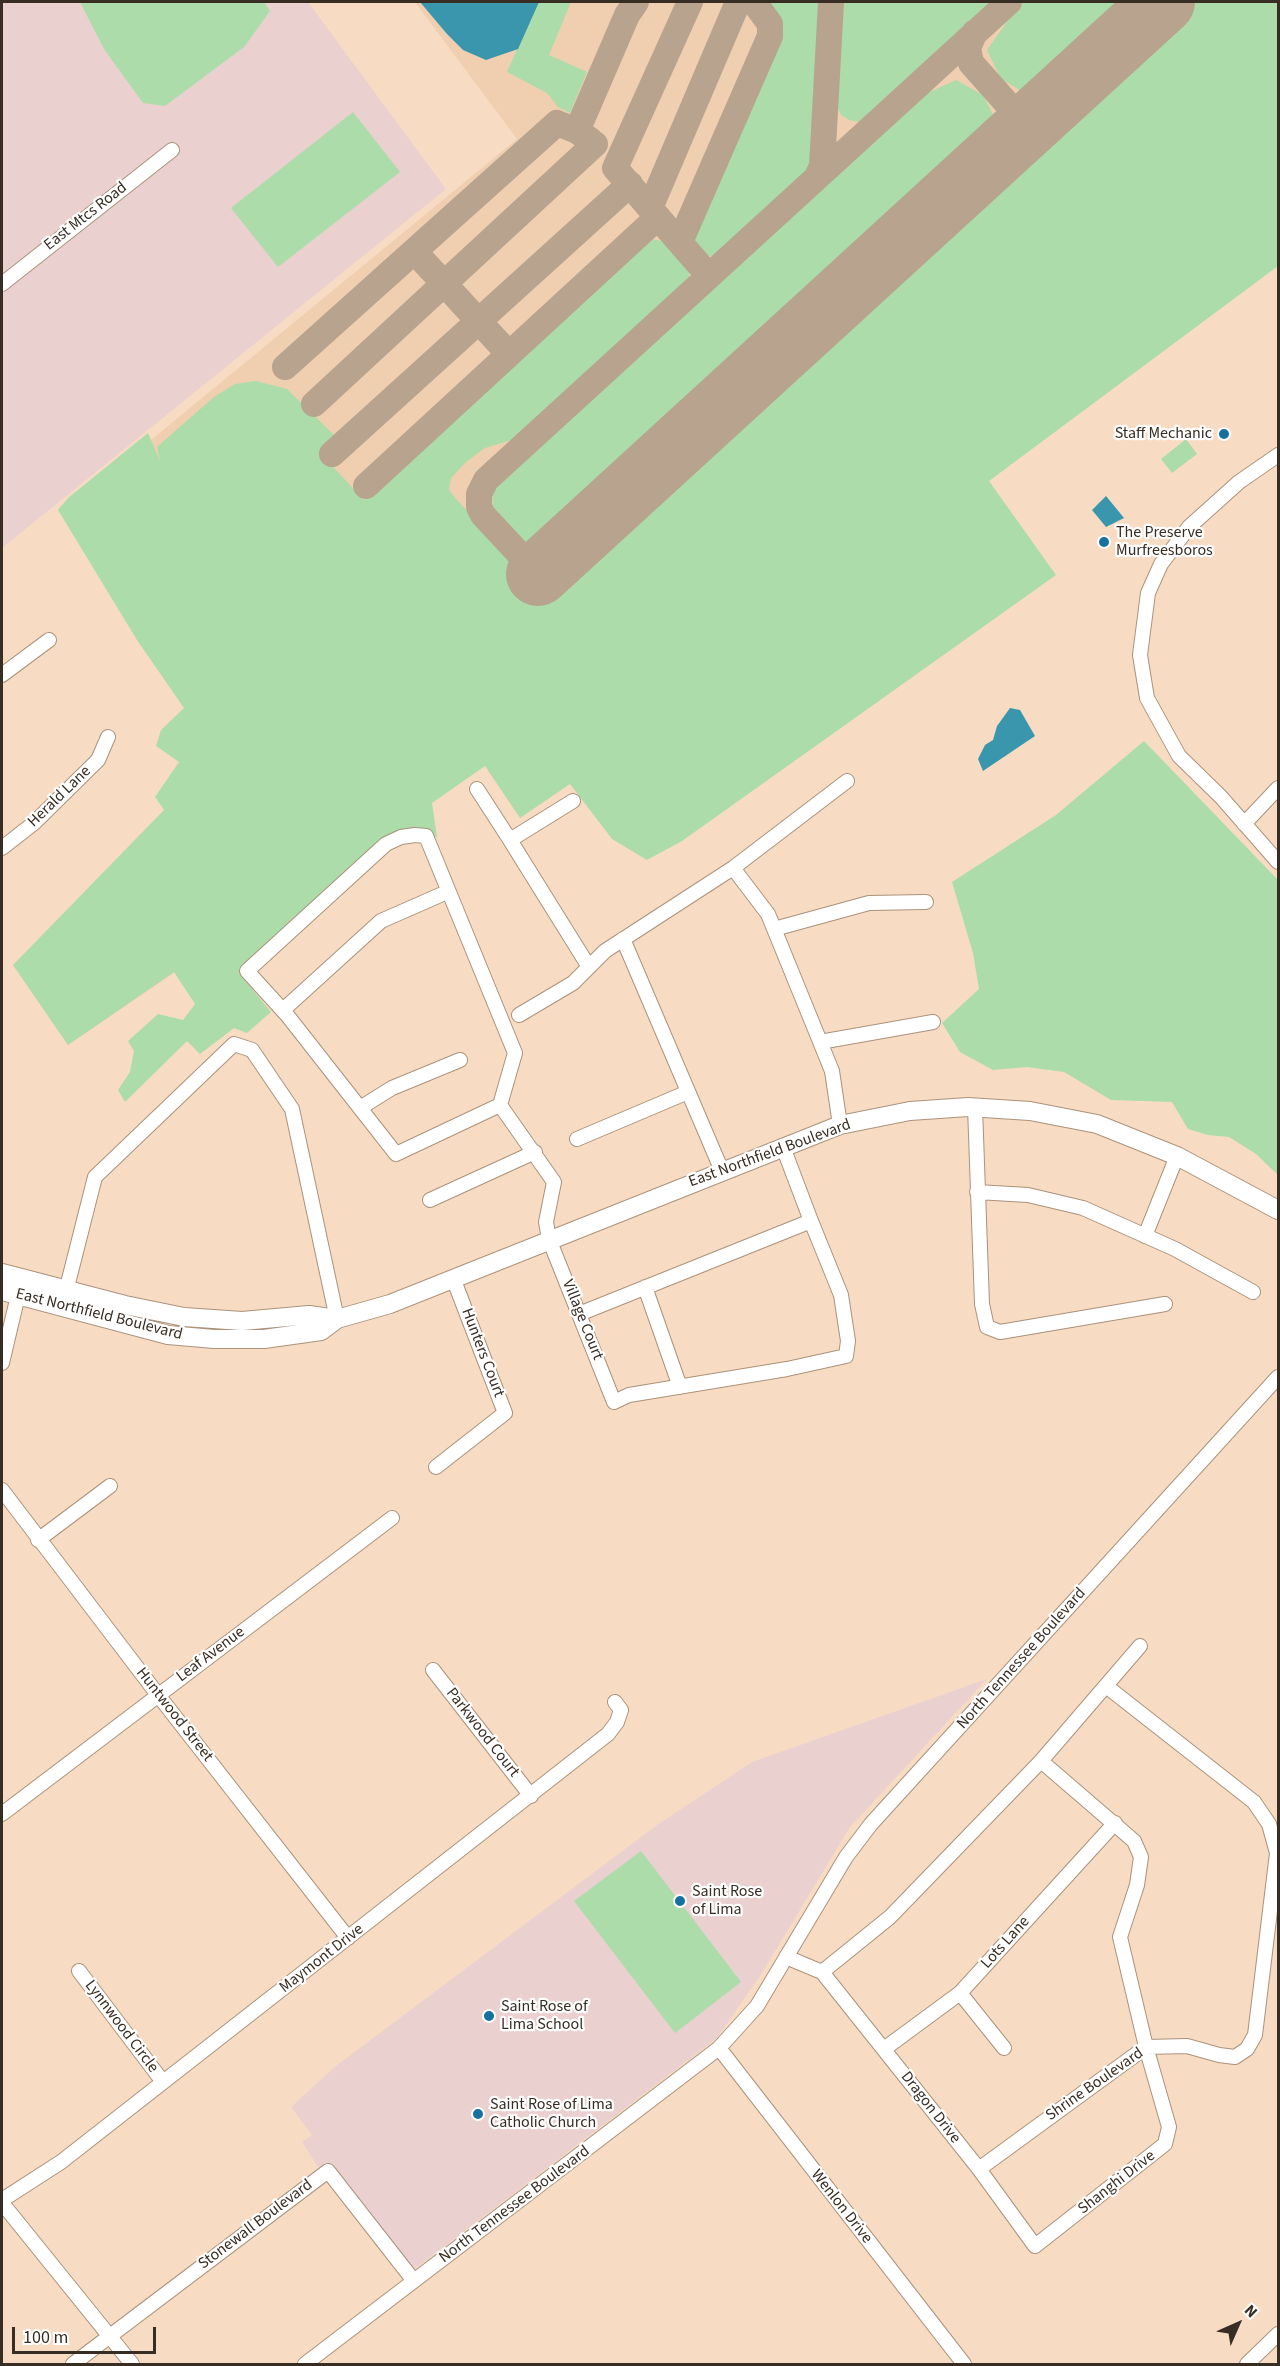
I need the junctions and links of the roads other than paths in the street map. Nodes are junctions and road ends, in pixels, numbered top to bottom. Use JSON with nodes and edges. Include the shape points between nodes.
{"nodes":[{"id":1,"x":172,"y":150,"type":"dead end"},
{"id":2,"x":2,"y":284,"type":"edge"},
{"id":3,"x":1278,"y":455,"type":"edge"},
{"id":4,"x":49,"y":640,"type":"dead end"},
{"id":5,"x":2,"y":675,"type":"edge"},
{"id":6,"x":108,"y":737,"type":"dead end"},
{"id":7,"x":847,"y":781,"type":"dead end"},
{"id":8,"x":1278,"y":788,"type":"edge"},
{"id":9,"x":477,"y":789,"type":"dead end"},
{"id":10,"x":573,"y":801,"type":"dead end"},
{"id":11,"x":1244,"y":824,"type":"junction"},
{"id":12,"x":510,"y":840,"type":"junction"},
{"id":13,"x":2,"y":848,"type":"edge"},
{"id":14,"x":1278,"y":862,"type":"edge"},
{"id":15,"x":733,"y":868,"type":"junction"},
{"id":16,"x":447,"y":892,"type":"junction"},
{"id":17,"x":926,"y":902,"type":"dead end"},
{"id":18,"x":774,"y":929,"type":"junction"},
{"id":19,"x":623,"y":939,"type":"junction"},
{"id":20,"x":589,"y":967,"type":"junction"},
{"id":21,"x":283,"y":1010,"type":"junction"},
{"id":22,"x":519,"y":1015,"type":"dead end"},
{"id":23,"x":933,"y":1022,"type":"dead end"},
{"id":24,"x":820,"y":1042,"type":"junction"},
{"id":25,"x":460,"y":1060,"type":"dead end"},
{"id":26,"x":688,"y":1092,"type":"junction"},
{"id":27,"x":500,"y":1105,"type":"junction"},
{"id":28,"x":975,"y":1107,"type":"junction"},
{"id":29,"x":360,"y":1108,"type":"junction"},
{"id":30,"x":840,"y":1125,"type":"junction"},
{"id":31,"x":577,"y":1139,"type":"dead end"},
{"id":32,"x":783,"y":1147,"type":"junction"},
{"id":33,"x":535,"y":1152,"type":"junction"},
{"id":34,"x":1176,"y":1156,"type":"junction"},
{"id":35,"x":722,"y":1171,"type":"junction"},
{"id":36,"x":977,"y":1192,"type":"junction"},
{"id":37,"x":430,"y":1200,"type":"dead end"},
{"id":38,"x":1278,"y":1210,"type":"edge"},
{"id":39,"x":811,"y":1221,"type":"junction"},
{"id":40,"x":1145,"y":1236,"type":"junction"},
{"id":41,"x":549,"y":1239,"type":"junction"},
{"id":42,"x":2,"y":1273,"type":"edge"},
{"id":43,"x":453,"y":1278,"type":"junction"},
{"id":44,"x":645,"y":1287,"type":"junction"},
{"id":45,"x":14,"y":1288,"type":"edge"},
{"id":46,"x":1253,"y":1292,"type":"dead end"},
{"id":47,"x":64,"y":1298,"type":"junction"},
{"id":48,"x":1165,"y":1304,"type":"dead end"},
{"id":49,"x":579,"y":1314,"type":"junction"},
{"id":50,"x":337,"y":1319,"type":"junction"},
{"id":51,"x":2,"y":1363,"type":"edge"},
{"id":52,"x":1278,"y":1377,"type":"edge"},
{"id":53,"x":680,"y":1387,"type":"junction"},
{"id":54,"x":436,"y":1467,"type":"dead end"},
{"id":55,"x":110,"y":1486,"type":"dead end"},
{"id":56,"x":2,"y":1490,"type":"edge"},
{"id":57,"x":392,"y":1518,"type":"dead end"},
{"id":58,"x":38,"y":1540,"type":"junction"},
{"id":59,"x":1140,"y":1646,"type":"dead end"},
{"id":60,"x":433,"y":1670,"type":"dead end"},
{"id":61,"x":1106,"y":1686,"type":"junction"},
{"id":62,"x":158,"y":1695,"type":"junction"},
{"id":63,"x":615,"y":1702,"type":"dead end"},
{"id":64,"x":1041,"y":1761,"type":"junction"},
{"id":65,"x":531,"y":1796,"type":"junction"},
{"id":66,"x":2,"y":1814,"type":"edge"},
{"id":67,"x":1115,"y":1823,"type":"junction"},
{"id":68,"x":348,"y":1938,"type":"junction"},
{"id":69,"x":786,"y":1957,"type":"junction"},
{"id":70,"x":80,"y":1971,"type":"dead end"},
{"id":71,"x":822,"y":1972,"type":"junction"},
{"id":72,"x":960,"y":1993,"type":"junction"},
{"id":73,"x":1146,"y":2047,"type":"junction"},
{"id":74,"x":719,"y":2048,"type":"junction"},
{"id":75,"x":1004,"y":2048,"type":"dead end"},
{"id":76,"x":884,"y":2049,"type":"junction"},
{"id":77,"x":163,"y":2082,"type":"junction"},
{"id":78,"x":979,"y":2169,"type":"junction"},
{"id":79,"x":2,"y":2202,"type":"edge"},
{"id":80,"x":1035,"y":2246,"type":"joint"},
{"id":81,"x":414,"y":2282,"type":"junction"},
{"id":82,"x":1278,"y":2334,"type":"edge"},
{"id":83,"x":111,"y":2336,"type":"junction"},
{"id":84,"x":73,"y":2364,"type":"edge"},
{"id":85,"x":132,"y":2364,"type":"edge"},
{"id":86,"x":305,"y":2364,"type":"edge"},
{"id":87,"x":964,"y":2364,"type":"edge"},
{"id":88,"x":1247,"y":2364,"type":"edge"}],
"edges":[{"from":1,"to":2,"type":"street","name":"East Mtcs Road"},
{"from":3,"to":11,"type":"street","via":[[1239,482],[1189,527],[1161,564],[1148,593],[1140,655],[1148,698],[1179,756]]},
{"from":4,"to":5,"type":"street"},
{"from":6,"to":13,"type":"street","name":"Herald Lane","via":[[98,760],[34,823]]},
{"from":7,"to":15,"type":"street"},
{"from":8,"to":11,"type":"street"},
{"from":9,"to":12,"type":"street"},
{"from":10,"to":12,"type":"street"},
{"from":11,"to":14,"type":"street"},
{"from":12,"to":20,"type":"street"},
{"from":15,"to":18,"type":"street","via":[[768,914]]},
{"from":15,"to":19,"type":"street"},
{"from":16,"to":21,"type":"street","via":[[381,921]]},
{"from":16,"to":21,"type":"street","via":[[426,836],[415,834],[386,844],[247,971]]},
{"from":16,"to":27,"type":"street","via":[[515,1053]]},
{"from":17,"to":18,"type":"street","via":[[869,903]]},
{"from":18,"to":24,"type":"street"},
{"from":19,"to":20,"type":"street"},
{"from":19,"to":26,"type":"street"},
{"from":20,"to":22,"type":"street","via":[[573,983]]},
{"from":21,"to":29,"type":"street"},
{"from":23,"to":24,"type":"street"},
{"from":24,"to":30,"type":"street","via":[[832,1071]]},
{"from":25,"to":29,"type":"street","via":[[392,1088]]},
{"from":26,"to":31,"type":"street"},
{"from":26,"to":35,"type":"street"},
{"from":27,"to":29,"type":"street","via":[[396,1154]]},
{"from":27,"to":33,"type":"street"},
{"from":28,"to":30,"type":"main road","name":"East Northfield Boulevard","via":[[910,1111]]},
{"from":28,"to":34,"type":"main road","name":"East Northfield Boulevard","via":[[1030,1111],[1097,1124]]},
{"from":28,"to":36,"type":"street"},
{"from":30,"to":32,"type":"main road","name":"East Northfield Boulevard"},
{"from":32,"to":35,"type":"main road","name":"East Northfield Boulevard"},
{"from":32,"to":39,"type":"street"},
{"from":33,"to":37,"type":"street"},
{"from":33,"to":41,"type":"street","via":[[554,1182],[546,1222]]},
{"from":34,"to":38,"type":"main road","name":"East Northfield Boulevard"},
{"from":34,"to":40,"type":"street"},
{"from":35,"to":41,"type":"main road","name":"East Northfield Boulevard"},
{"from":36,"to":40,"type":"street","via":[[1028,1195],[1083,1208]]},
{"from":36,"to":48,"type":"street","via":[[982,1304],[987,1327],[999,1332]]},
{"from":39,"to":44,"type":"street"},
{"from":39,"to":53,"type":"street","via":[[841,1295],[848,1341],[846,1356]]},
{"from":40,"to":46,"type":"street"},
{"from":41,"to":43,"type":"main road","name":"East Northfield Boulevard"},
{"from":41,"to":49,"type":"street","name":"Village Court"},
{"from":42,"to":45,"type":"main road","name":"East Northfield Boulevard"},
{"from":43,"to":50,"type":"main road","name":"East Northfield Boulevard","via":[[390,1304]]},
{"from":43,"to":54,"type":"street","name":"Hunters Court","via":[[505,1413]]},
{"from":44,"to":49,"type":"street"},
{"from":44,"to":53,"type":"street"},
{"from":45,"to":47,"type":"main road","name":"East Northfield Boulevard"},
{"from":45,"to":51,"type":"street"},
{"from":47,"to":50,"type":"main road","name":"East Northfield Boulevard","via":[[168,1335],[214,1339],[264,1340],[321,1331]]},
{"from":47,"to":50,"type":"street","via":[[95,1177],[234,1044],[252,1050],[292,1109]]},
{"from":49,"to":53,"type":"street","name":"Village Court","via":[[614,1402],[629,1395]]},
{"from":52,"to":69,"type":"street","name":"North Tennessee Boulevard","via":[[871,1824],[846,1857]]},
{"from":55,"to":58,"type":"street"},
{"from":56,"to":58,"type":"street","name":"Huntwood Street"},
{"from":57,"to":62,"type":"street","name":"Leaf Avenue"},
{"from":58,"to":62,"type":"street","name":"Huntwood Street"},
{"from":59,"to":61,"type":"street"},
{"from":60,"to":65,"type":"street","name":"Parkwood Court"},
{"from":61,"to":64,"type":"street"},
{"from":61,"to":73,"type":"street","name":"Shrine Boulevard","via":[[1254,1802],[1269,1824],[1277,1853],[1255,2035],[1247,2049],[1235,2057],[1187,2046]]},
{"from":62,"to":66,"type":"street","name":"Leaf Avenue"},
{"from":62,"to":68,"type":"street","name":"Huntwood Street"},
{"from":63,"to":65,"type":"street","name":"Maymont Drive","via":[[621,1710],[608,1734]]},
{"from":64,"to":67,"type":"street","name":"Shanghi Drive"},
{"from":64,"to":71,"type":"street","via":[[890,1917]]},
{"from":65,"to":68,"type":"street","name":"Maymont Drive"},
{"from":67,"to":72,"type":"street","name":"Lots Lane"},
{"from":67,"to":73,"type":"street","name":"Shanghi Drive","via":[[1134,1841],[1142,1857],[1120,1937]]},
{"from":68,"to":77,"type":"street","name":"Maymont Drive"},
{"from":69,"to":71,"type":"street"},
{"from":69,"to":74,"type":"street","name":"North Tennessee Boulevard","via":[[757,2006]]},
{"from":70,"to":77,"type":"street","name":"Lynnwood Circle"},
{"from":71,"to":76,"type":"street","name":"Dragon Drive"},
{"from":72,"to":75,"type":"street"},
{"from":72,"to":76,"type":"street","name":"Lots Lane"},
{"from":73,"to":78,"type":"street","name":"Shrine Boulevard"},
{"from":73,"to":80,"type":"street","name":"Shanghi Drive","via":[[1169,2127],[1166,2144]]},
{"from":74,"to":81,"type":"street","name":"North Tennessee Boulevard"},
{"from":74,"to":87,"type":"street","name":"Wenlon Drive"},
{"from":76,"to":78,"type":"street","name":"Dragon Drive"},
{"from":77,"to":79,"type":"street","name":"Maymont Drive","via":[[61,2162]]},
{"from":78,"to":80,"type":"street","name":"Dragon Drive"},
{"from":79,"to":83,"type":"street"},
{"from":81,"to":83,"type":"street","name":"Stonewall Boulevard","via":[[328,2171]]},
{"from":81,"to":86,"type":"street","name":"North Tennessee Boulevard"},
{"from":82,"to":88,"type":"street"},
{"from":83,"to":84,"type":"street","name":"Stonewall Boulevard"},
{"from":83,"to":85,"type":"street"}]}
